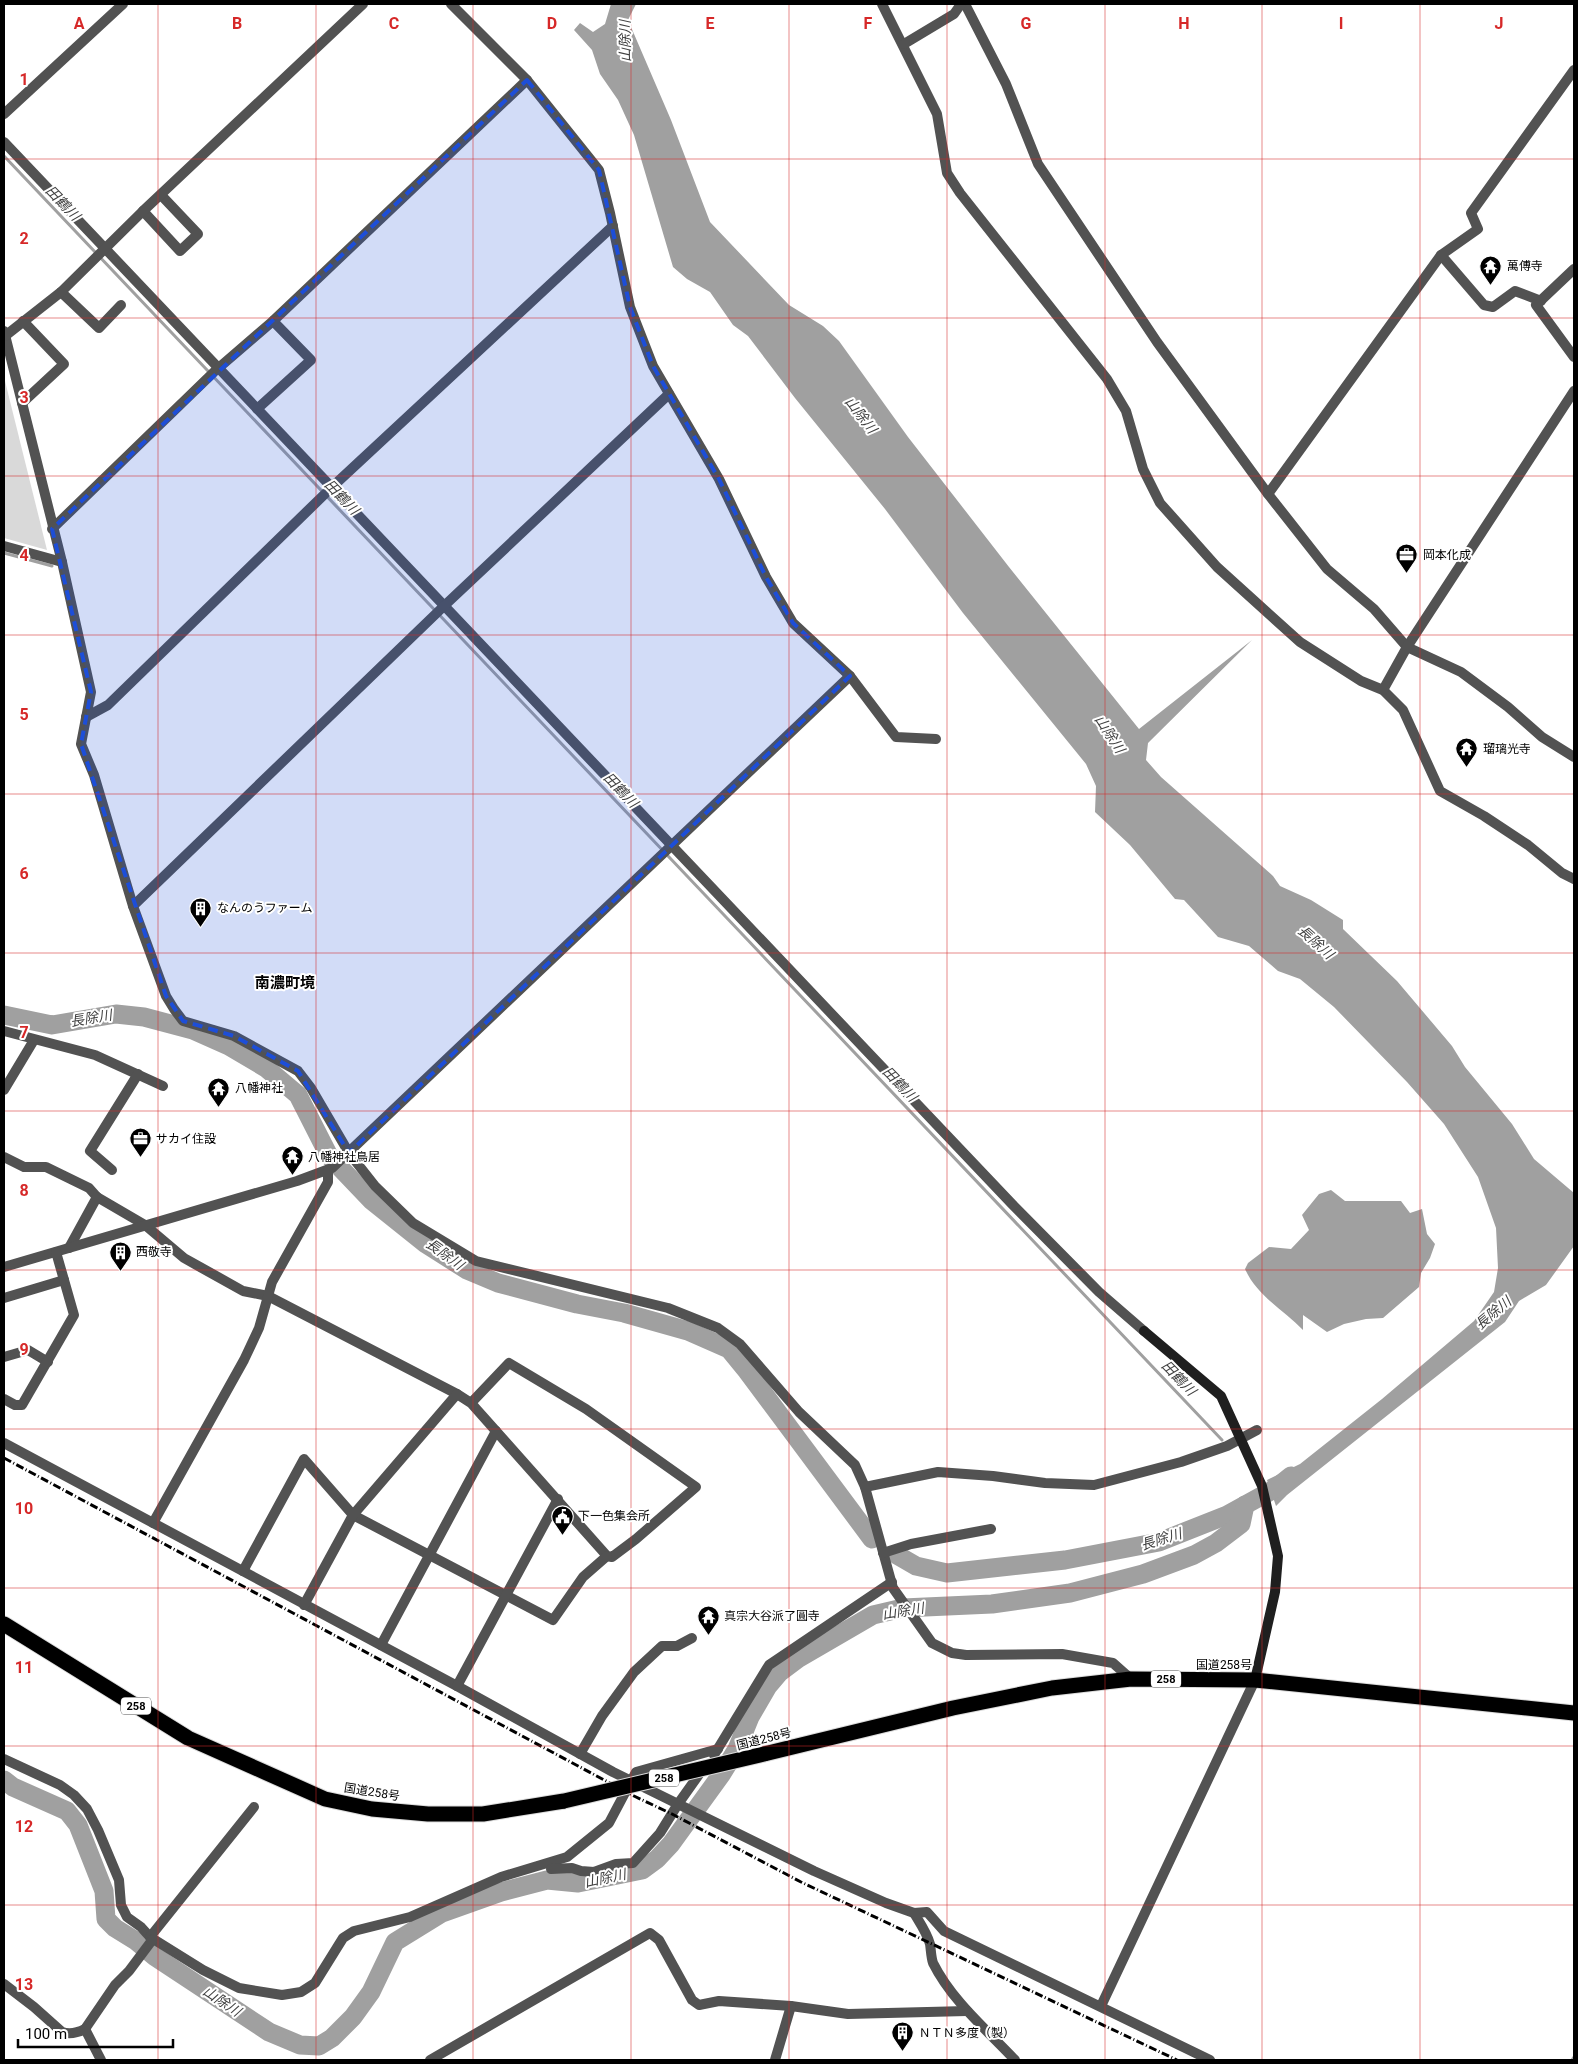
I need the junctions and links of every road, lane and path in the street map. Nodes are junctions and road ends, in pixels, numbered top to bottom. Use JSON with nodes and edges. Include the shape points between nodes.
{"nodes":[{"id":1,"x":123,"y":4,"type":"edge"},
{"id":2,"x":362,"y":4,"type":"edge"},
{"id":3,"x":451,"y":4,"type":"edge"},
{"id":4,"x":882,"y":4,"type":"edge"},
{"id":5,"x":963,"y":4,"type":"edge"},
{"id":6,"x":904,"y":44,"type":"junction"},
{"id":7,"x":1574,"y":70,"type":"edge"},
{"id":8,"x":528,"y":80,"type":"junction"},
{"id":9,"x":4,"y":114,"type":"edge"},
{"id":10,"x":4,"y":142,"type":"edge"},
{"id":11,"x":160,"y":195,"type":"junction"},
{"id":12,"x":143,"y":211,"type":"junction"},
{"id":13,"x":613,"y":226,"type":"junction"},
{"id":14,"x":99,"y":255,"type":"junction"},
{"id":15,"x":1441,"y":255,"type":"junction"},
{"id":16,"x":1574,"y":269,"type":"edge"},
{"id":17,"x":61,"y":292,"type":"junction"},
{"id":18,"x":1541,"y":301,"type":"junction"},
{"id":19,"x":121,"y":305,"type":"dead end"},
{"id":20,"x":23,"y":321,"type":"junction"},
{"id":21,"x":273,"y":321,"type":"junction"},
{"id":22,"x":4,"y":334,"type":"edge"},
{"id":23,"x":1574,"y":357,"type":"edge"},
{"id":24,"x":216,"y":370,"type":"junction"},
{"id":25,"x":1574,"y":391,"type":"edge"},
{"id":26,"x":669,"y":394,"type":"junction"},
{"id":27,"x":22,"y":403,"type":"junction"},
{"id":28,"x":257,"y":409,"type":"junction"},
{"id":29,"x":330,"y":489,"type":"junction"},
{"id":30,"x":1268,"y":494,"type":"junction"},
{"id":31,"x":52,"y":529,"type":"junction"},
{"id":32,"x":4,"y":546,"type":"edge"},
{"id":33,"x":62,"y":562,"type":"junction"},
{"id":34,"x":442,"y":608,"type":"junction"},
{"id":35,"x":1406,"y":647,"type":"junction"},
{"id":36,"x":850,"y":676,"type":"junction"},
{"id":37,"x":1383,"y":690,"type":"junction"},
{"id":38,"x":86,"y":717,"type":"junction"},
{"id":39,"x":936,"y":739,"type":"dead end"},
{"id":40,"x":1574,"y":758,"type":"edge"},
{"id":41,"x":666,"y":850,"type":"junction"},
{"id":42,"x":1574,"y":879,"type":"edge"},
{"id":43,"x":133,"y":906,"type":"junction"},
{"id":44,"x":4,"y":1031,"type":"edge"},
{"id":45,"x":34,"y":1040,"type":"junction"},
{"id":46,"x":138,"y":1074,"type":"junction"},
{"id":47,"x":163,"y":1086,"type":"dead end"},
{"id":48,"x":4,"y":1090,"type":"edge"},
{"id":49,"x":346,"y":1155,"type":"junction"},
{"id":50,"x":4,"y":1157,"type":"edge"},
{"id":51,"x":330,"y":1169,"type":"junction"},
{"id":52,"x":112,"y":1170,"type":"dead end"},
{"id":53,"x":97,"y":1197,"type":"junction"},
{"id":54,"x":145,"y":1225,"type":"junction"},
{"id":55,"x":69,"y":1248,"type":"junction"},
{"id":56,"x":56,"y":1252,"type":"junction"},
{"id":57,"x":4,"y":1267,"type":"edge"},
{"id":58,"x":64,"y":1280,"type":"junction"},
{"id":59,"x":268,"y":1296,"type":"junction"},
{"id":60,"x":4,"y":1298,"type":"edge"},
{"id":61,"x":4,"y":1357,"type":"edge"},
{"id":62,"x":48,"y":1362,"type":"junction"},
{"id":63,"x":458,"y":1394,"type":"junction"},
{"id":64,"x":4,"y":1399,"type":"edge"},
{"id":65,"x":471,"y":1403,"type":"junction"},
{"id":66,"x":1257,"y":1430,"type":"dead end"},
{"id":67,"x":496,"y":1432,"type":"junction"},
{"id":68,"x":4,"y":1443,"type":"edge"},
{"id":69,"x":865,"y":1487,"type":"junction"},
{"id":70,"x":558,"y":1499,"type":"junction"},
{"id":71,"x":353,"y":1515,"type":"junction"},
{"id":72,"x":153,"y":1523,"type":"junction"},
{"id":73,"x":991,"y":1528,"type":"dead end"},
{"id":74,"x":883,"y":1553,"type":"junction"},
{"id":75,"x":429,"y":1554,"type":"junction"},
{"id":76,"x":607,"y":1556,"type":"junction"},
{"id":77,"x":243,"y":1571,"type":"junction"},
{"id":78,"x":893,"y":1585,"type":"junction"},
{"id":79,"x":507,"y":1595,"type":"junction"},
{"id":80,"x":304,"y":1605,"type":"junction"},
{"id":81,"x":4,"y":1624,"type":"edge"},
{"id":82,"x":692,"y":1638,"type":"dead end"},
{"id":83,"x":381,"y":1645,"type":"junction"},
{"id":84,"x":1131,"y":1679,"type":"junction"},
{"id":85,"x":1255,"y":1680,"type":"junction"},
{"id":86,"x":457,"y":1686,"type":"junction"},
{"id":87,"x":1574,"y":1713,"type":"edge"},
{"id":88,"x":718,"y":1749,"type":"junction"},
{"id":89,"x":580,"y":1754,"type":"junction"},
{"id":90,"x":4,"y":1759,"type":"edge"},
{"id":91,"x":632,"y":1781,"type":"junction"},
{"id":92,"x":254,"y":1807,"type":"dead end"},
{"id":93,"x":682,"y":1807,"type":"junction"},
{"id":94,"x":529,"y":1870,"type":"junction"},
{"id":95,"x":914,"y":1914,"type":"junction"},
{"id":96,"x":151,"y":1938,"type":"junction"},
{"id":97,"x":4,"y":1984,"type":"edge"},
{"id":98,"x":791,"y":2006,"type":"junction"},
{"id":99,"x":1101,"y":2006,"type":"junction"},
{"id":100,"x":967,"y":2011,"type":"junction"},
{"id":101,"x":85,"y":2029,"type":"junction"},
{"id":102,"x":101,"y":2060,"type":"edge"},
{"id":103,"x":430,"y":2060,"type":"edge"},
{"id":104,"x":776,"y":2060,"type":"edge"},
{"id":105,"x":1015,"y":2060,"type":"edge"},
{"id":106,"x":1210,"y":2060,"type":"edge"}],
"edges":[{"from":1,"to":9,"type":"street"},
{"from":2,"to":11,"type":"street"},
{"from":3,"to":8,"type":"street"},
{"from":4,"to":6,"type":"street"},
{"from":5,"to":6,"type":"street","via":[[954,14]]},
{"from":5,"to":30,"type":"street","via":[[1006,84],[1038,164],[1157,342]]},
{"from":6,"to":37,"type":"street","via":[[937,114],[947,173],[1107,379],[1126,412],[1143,469],[1160,503],[1217,567],[1300,642],[1361,681]]},
{"from":7,"to":15,"type":"street","via":[[1471,213],[1478,229]]},
{"from":8,"to":13,"type":"street","via":[[598,170]]},
{"from":8,"to":21,"type":"street"},
{"from":10,"to":14,"type":"street"},
{"from":11,"to":12,"type":"street"},
{"from":11,"to":12,"type":"street","via":[[198,234],[192,240],[180,251]]},
{"from":12,"to":14,"type":"street"},
{"from":13,"to":26,"type":"street","via":[[630,307],[653,366]]},
{"from":13,"to":29,"type":"street"},
{"from":14,"to":17,"type":"street"},
{"from":14,"to":24,"type":"street"},
{"from":15,"to":18,"type":"street","via":[[1484,305],[1493,307],[1515,291]]},
{"from":15,"to":30,"type":"street"},
{"from":16,"to":18,"type":"street"},
{"from":17,"to":19,"type":"street","via":[[99,328]]},
{"from":17,"to":20,"type":"street"},
{"from":18,"to":23,"type":"street","via":[[1536,305]]},
{"from":20,"to":22,"type":"street"},
{"from":20,"to":27,"type":"street","via":[[64,364]]},
{"from":21,"to":24,"type":"street"},
{"from":21,"to":28,"type":"street","via":[[311,360]]},
{"from":22,"to":27,"type":"street"},
{"from":24,"to":28,"type":"street"},
{"from":24,"to":31,"type":"street"},
{"from":25,"to":35,"type":"street"},
{"from":26,"to":34,"type":"street"},
{"from":26,"to":36,"type":"street","via":[[719,479],[766,577],[793,623]]},
{"from":27,"to":31,"type":"street"},
{"from":28,"to":29,"type":"street"},
{"from":29,"to":34,"type":"street"},
{"from":29,"to":38,"type":"street","via":[[108,705]]},
{"from":30,"to":35,"type":"street","via":[[1327,569],[1374,609]]},
{"from":31,"to":33,"type":"street"},
{"from":32,"to":33,"type":"street"},
{"from":33,"to":38,"type":"street","via":[[92,692]]},
{"from":34,"to":41,"type":"street"},
{"from":34,"to":43,"type":"street"},
{"from":35,"to":37,"type":"street"},
{"from":35,"to":40,"type":"street","via":[[1461,672],[1542,737]]},
{"from":36,"to":39,"type":"street","via":[[896,737]]},
{"from":36,"to":41,"type":"street"},
{"from":37,"to":42,"type":"street","via":[[1403,710],[1440,791],[1521,840]]},
{"from":38,"to":43,"type":"street","via":[[81,744],[94,775]]},
{"from":41,"to":49,"type":"street"},
{"from":41,"to":85,"type":"street","via":[[1098,1292],[1222,1396],[1262,1486],[1278,1556],[1275,1592]]},
{"from":43,"to":49,"type":"street","via":[[166,996],[183,1021],[234,1036],[298,1071],[311,1088]]},
{"from":44,"to":45,"type":"street"},
{"from":45,"to":46,"type":"street","via":[[95,1055]]},
{"from":45,"to":48,"type":"street"},
{"from":46,"to":47,"type":"street"},
{"from":46,"to":52,"type":"street","via":[[90,1151]]},
{"from":49,"to":51,"type":"street"},
{"from":49,"to":69,"type":"street","via":[[414,1223],[476,1261],[668,1308],[718,1328],[740,1344],[799,1412],[855,1465]]},
{"from":50,"to":53,"type":"street","via":[[24,1168],[46,1167],[89,1188]]},
{"from":51,"to":54,"type":"street"},
{"from":51,"to":59,"type":"street","via":[[328,1182],[275,1275]]},
{"from":53,"to":54,"type":"street"},
{"from":53,"to":55,"type":"street"},
{"from":54,"to":55,"type":"street"},
{"from":54,"to":59,"type":"street","via":[[184,1258],[243,1290]]},
{"from":55,"to":56,"type":"street"},
{"from":56,"to":57,"type":"street"},
{"from":56,"to":58,"type":"street"},
{"from":58,"to":60,"type":"street"},
{"from":58,"to":62,"type":"street","via":[[74,1315]]},
{"from":59,"to":63,"type":"street"},
{"from":59,"to":72,"type":"street","via":[[259,1328],[244,1360]]},
{"from":61,"to":62,"type":"street","via":[[28,1350]]},
{"from":62,"to":64,"type":"street","via":[[22,1405]]},
{"from":63,"to":65,"type":"street"},
{"from":63,"to":71,"type":"street"},
{"from":65,"to":67,"type":"street"},
{"from":65,"to":76,"type":"street","via":[[509,1363],[586,1409],[696,1487],[636,1539],[612,1557]]},
{"from":66,"to":69,"type":"street","via":[[1227,1446],[1180,1462],[1094,1485],[938,1472]]},
{"from":67,"to":70,"type":"street"},
{"from":67,"to":75,"type":"street"},
{"from":68,"to":72,"type":"street"},
{"from":69,"to":74,"type":"street"},
{"from":70,"to":76,"type":"street"},
{"from":70,"to":79,"type":"street"},
{"from":71,"to":75,"type":"street"},
{"from":71,"to":77,"type":"street","via":[[304,1459]]},
{"from":71,"to":80,"type":"street"},
{"from":72,"to":77,"type":"street"},
{"from":73,"to":74,"type":"street"},
{"from":74,"to":78,"type":"street"},
{"from":75,"to":79,"type":"street"},
{"from":75,"to":83,"type":"street"},
{"from":76,"to":79,"type":"street","via":[[583,1577],[553,1620]]},
{"from":77,"to":80,"type":"street"},
{"from":78,"to":84,"type":"street","via":[[932,1643],[952,1653],[1062,1654],[1113,1663]]},
{"from":78,"to":88,"type":"street","via":[[769,1665]]},
{"from":79,"to":86,"type":"street"},
{"from":80,"to":83,"type":"street"},
{"from":81,"to":84,"type":"highway","name":"国道258号","number":"258","bridge":true,"via":[[188,1738],[324,1799],[372,1809],[428,1814],[483,1814],[564,1802],[962,1706],[1052,1688]]},
{"from":82,"to":89,"type":"street","via":[[677,1646],[662,1646],[634,1672],[602,1716]]},
{"from":83,"to":86,"type":"street"},
{"from":84,"to":85,"type":"highway","name":"国道258号","number":"258"},
{"from":85,"to":87,"type":"highway","name":"国道258号","number":"258"},
{"from":85,"to":99,"type":"street"},
{"from":86,"to":89,"type":"street"},
{"from":88,"to":91,"type":"street","via":[[636,1772]]},
{"from":88,"to":93,"type":"street"},
{"from":89,"to":91,"type":"street"},
{"from":90,"to":96,"type":"street","via":[[74,1794],[98,1830],[119,1880],[121,1905],[127,1917]]},
{"from":91,"to":93,"type":"street"},
{"from":91,"to":94,"type":"street","via":[[609,1823],[586,1844],[559,1861]]},
{"from":92,"to":96,"type":"street"},
{"from":93,"to":94,"type":"street","via":[[633,1863],[616,1864],[594,1872],[561,1867]]},
{"from":93,"to":95,"type":"street","via":[[814,1871]]},
{"from":94,"to":96,"type":"street","via":[[501,1878],[410,1917],[354,1931],[343,1938],[315,1983],[301,1992],[282,1995],[239,1988]]},
{"from":95,"to":99,"type":"street","via":[[927,1912],[944,1932]]},
{"from":95,"to":100,"type":"street","via":[[926,1931],[932,1961]]},
{"from":96,"to":101,"type":"street","via":[[140,1958],[115,1985]]},
{"from":97,"to":101,"type":"street","via":[[62,2032],[68,2034]]},
{"from":98,"to":100,"type":"street","via":[[848,2014]]},
{"from":98,"to":103,"type":"street","via":[[719,2001],[699,2005],[692,2000],[659,1940],[650,1933]]},
{"from":98,"to":104,"type":"street"},
{"from":99,"to":106,"type":"street"},
{"from":100,"to":105,"type":"street"},
{"from":101,"to":102,"type":"street"}]}
